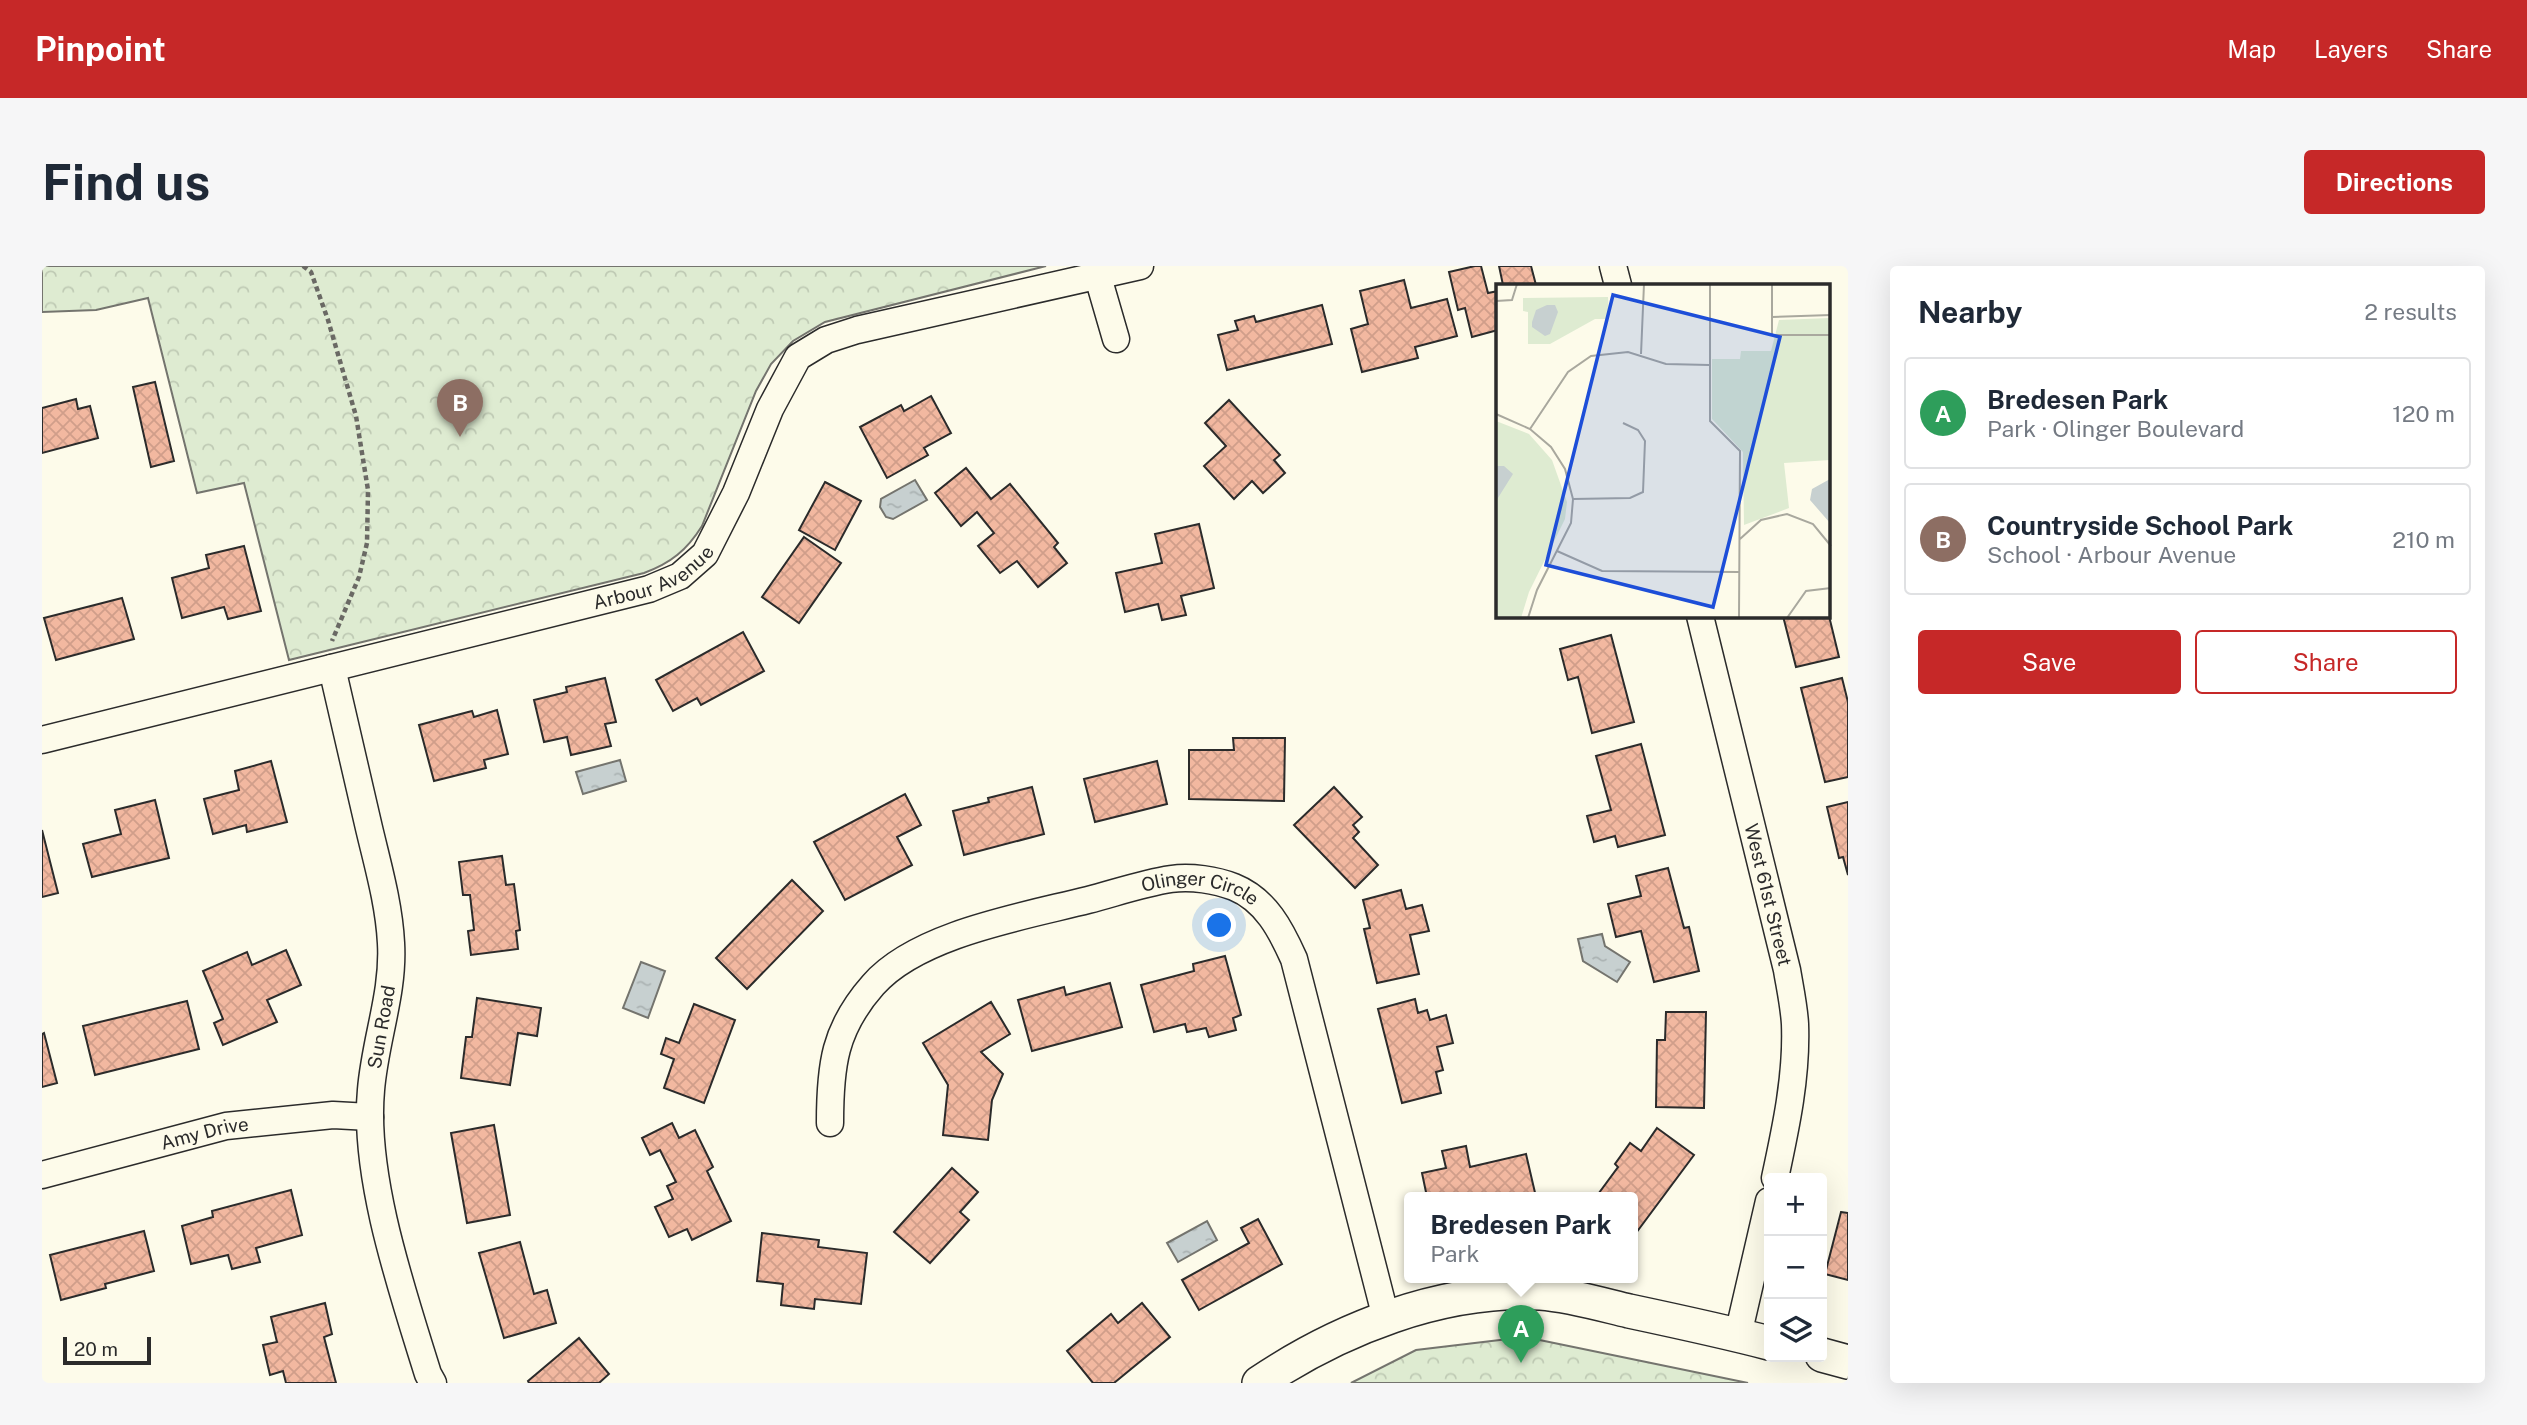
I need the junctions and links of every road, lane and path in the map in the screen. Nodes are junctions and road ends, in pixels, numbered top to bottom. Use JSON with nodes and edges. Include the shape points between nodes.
{"nodes":[{"id":1,"x":303,"y":266,"type":"edge"},
{"id":2,"x":1140,"y":266,"type":"edge"},
{"id":3,"x":1613,"y":266,"type":"edge"},
{"id":4,"x":1098,"y":277,"type":"junction"},
{"id":5,"x":1618,"y":284,"type":"edge"},
{"id":6,"x":1116,"y":340,"type":"dead end"},
{"id":7,"x":1700,"y":618,"type":"edge"},
{"id":8,"x":332,"y":642,"type":"dead end"},
{"id":9,"x":332,"y":668,"type":"junction"},
{"id":10,"x":42,"y":740,"type":"edge"},
{"id":11,"x":370,"y":1116,"type":"junction"},
{"id":12,"x":830,"y":1123,"type":"dead end"},
{"id":13,"x":1776,"y":1173,"type":"edge"},
{"id":14,"x":42,"y":1175,"type":"edge"},
{"id":15,"x":1765,"y":1236,"type":"edge"},
{"id":16,"x":1386,"y":1318,"type":"junction"},
{"id":17,"x":1754,"y":1339,"type":"edge"},
{"id":18,"x":1827,"y":1356,"type":"edge"},
{"id":19,"x":1848,"y":1362,"type":"edge"},
{"id":20,"x":433,"y":1383,"type":"edge"},
{"id":21,"x":1259,"y":1383,"type":"edge"}],
"edges":[{"from":1,"to":8,"type":"path","via":[[311,272],[328,320],[356,416],[368,490],[368,543]]},
{"from":2,"to":4,"type":"street","name":"Arbour Avenue"},
{"from":3,"to":5,"type":"street"},
{"from":4,"to":6,"type":"street"},
{"from":4,"to":9,"type":"street","name":"Arbour Avenue","via":[[857,330],[826,340],[798,357],[705,554],[680,576],[649,589]]},
{"from":7,"to":13,"type":"street","name":"West 61st Street","via":[[1787,970],[1795,1022],[1793,1077]]},
{"from":9,"to":10,"type":"street","name":"Arbour Avenue"},
{"from":9,"to":11,"type":"street","name":"Sun Road","via":[[386,900],[391,944],[390,990],[379,1033]]},
{"from":11,"to":14,"type":"street","name":"Amy Drive","via":[[333,1115],[226,1126]]},
{"from":11,"to":20,"type":"street","name":"Sun Road","via":[[380,1203]]},
{"from":12,"to":16,"type":"street","name":"Olinger Circle","via":[[835,1046],[851,1013],[874,983],[911,955],[996,923],[1172,879],[1203,879],[1235,887],[1262,905],[1281,929],[1294,959]]},
{"from":15,"to":17,"type":"street"},
{"from":16,"to":17,"type":"street","via":[[1477,1295],[1541,1293]]},
{"from":16,"to":21,"type":"street"},
{"from":18,"to":19,"type":"street"}]}
